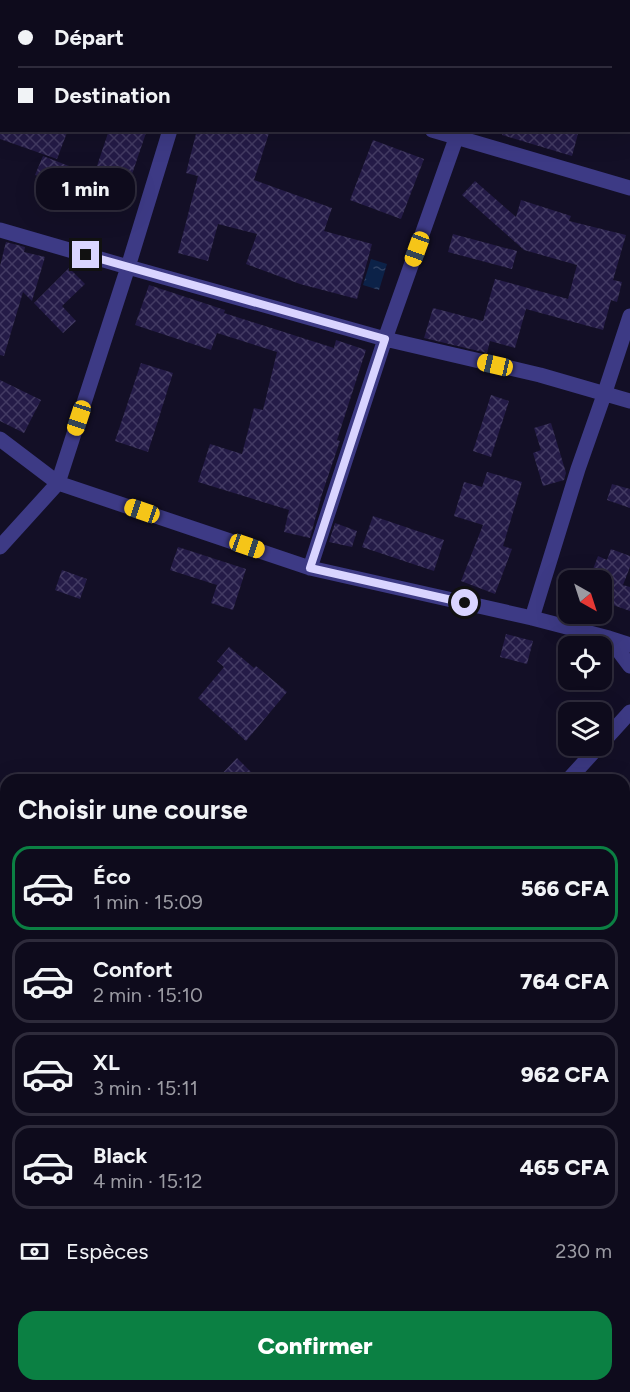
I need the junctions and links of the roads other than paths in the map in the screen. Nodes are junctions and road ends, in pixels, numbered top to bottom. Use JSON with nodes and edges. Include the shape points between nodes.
{"nodes":[{"id":1,"x":169,"y":132,"type":"edge"},
{"id":2,"x":458,"y":134,"type":"edge"},
{"id":3,"x":630,"y":188,"type":"edge"},
{"id":4,"x":0,"y":230,"type":"edge"},
{"id":5,"x":128,"y":267,"type":"junction"},
{"id":6,"x":630,"y":316,"type":"edge"},
{"id":7,"x":385,"y":339,"type":"junction"},
{"id":8,"x":604,"y":395,"type":"junction"},
{"id":9,"x":630,"y":401,"type":"edge"},
{"id":10,"x":0,"y":439,"type":"edge"},
{"id":11,"x":58,"y":483,"type":"junction"},
{"id":12,"x":0,"y":547,"type":"edge"},
{"id":13,"x":310,"y":568,"type":"junction"},
{"id":14,"x":532,"y":618,"type":"junction"},
{"id":15,"x":601,"y":636,"type":"edge"},
{"id":16,"x":612,"y":639,"type":"edge"},
{"id":17,"x":612,"y":642,"type":"edge"},
{"id":18,"x":630,"y":645,"type":"edge"},
{"id":19,"x":630,"y":666,"type":"edge"},
{"id":20,"x":630,"y":712,"type":"edge"},
{"id":21,"x":612,"y":731,"type":"edge"},
{"id":22,"x":589,"y":756,"type":"edge"},
{"id":23,"x":573,"y":774,"type":"edge"}],
"edges":[{"from":1,"to":5,"type":"street"},
{"from":2,"to":3,"type":"street"},
{"from":2,"to":7,"type":"street"},
{"from":4,"to":5,"type":"street"},
{"from":5,"to":7,"type":"street"},
{"from":5,"to":11,"type":"street"},
{"from":6,"to":8,"type":"street"},
{"from":7,"to":8,"type":"street","via":[[540,375]]},
{"from":7,"to":13,"type":"street"},
{"from":8,"to":9,"type":"street"},
{"from":8,"to":14,"type":"street"},
{"from":10,"to":11,"type":"street"},
{"from":11,"to":12,"type":"street"},
{"from":11,"to":13,"type":"street"},
{"from":13,"to":14,"type":"street"},
{"from":14,"to":15,"type":"street"},
{"from":16,"to":18,"type":"street"},
{"from":17,"to":19,"type":"street"},
{"from":20,"to":21,"type":"street"},
{"from":22,"to":23,"type":"street"}]}
